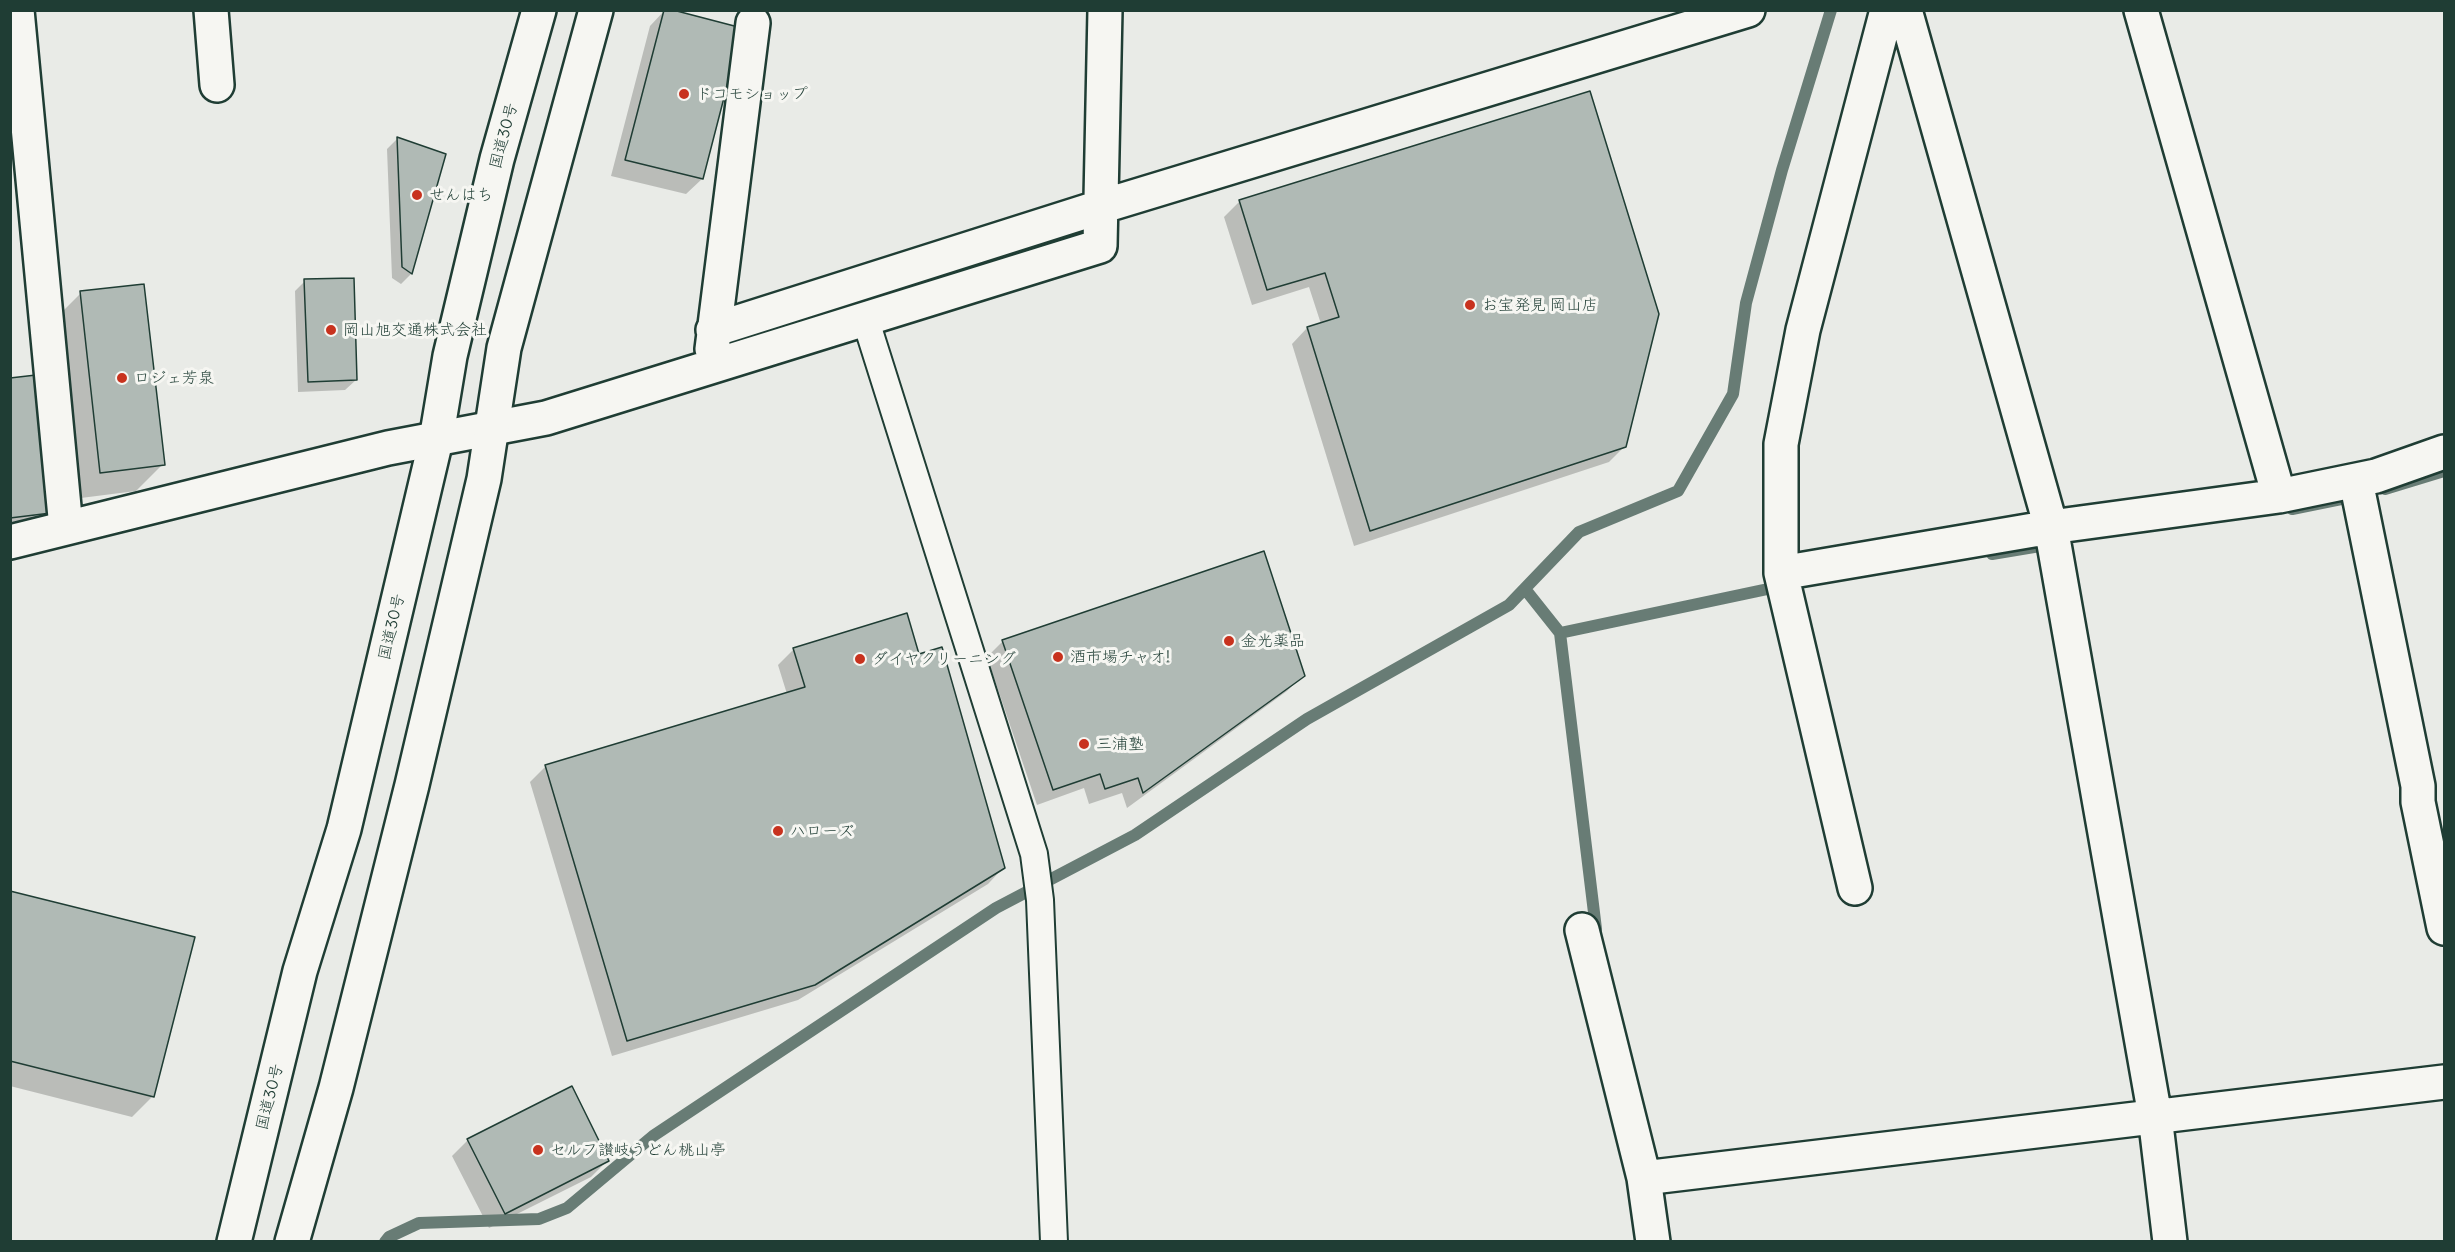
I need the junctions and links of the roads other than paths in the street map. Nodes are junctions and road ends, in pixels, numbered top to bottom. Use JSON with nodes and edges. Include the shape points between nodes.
{"nodes":[{"id":1,"x":17,"y":10,"type":"edge"},
{"id":2,"x":211,"y":10,"type":"edge"},
{"id":3,"x":539,"y":10,"type":"edge"},
{"id":4,"x":596,"y":10,"type":"edge"},
{"id":5,"x":1106,"y":10,"type":"edge"},
{"id":6,"x":1748,"y":10,"type":"edge"},
{"id":7,"x":1887,"y":10,"type":"edge"},
{"id":8,"x":1905,"y":10,"type":"edge"},
{"id":9,"x":2141,"y":10,"type":"edge"},
{"id":10,"x":753,"y":23,"type":"dead end"},
{"id":11,"x":217,"y":85,"type":"dead end"},
{"id":12,"x":1101,"y":207,"type":"junction"},
{"id":13,"x":865,"y":318,"type":"junction"},
{"id":14,"x":713,"y":330,"type":"junction"},
{"id":15,"x":711,"y":367,"type":"junction"},
{"id":16,"x":490,"y":429,"type":"junction"},
{"id":17,"x":436,"y":440,"type":"junction"},
{"id":18,"x":2445,"y":452,"type":"edge"},
{"id":19,"x":2358,"y":490,"type":"junction"},
{"id":20,"x":2279,"y":496,"type":"junction"},
{"id":21,"x":66,"y":528,"type":"junction"},
{"id":22,"x":2053,"y":537,"type":"junction"},
{"id":23,"x":10,"y":542,"type":"edge"},
{"id":24,"x":1783,"y":582,"type":"junction"},
{"id":25,"x":1855,"y":888,"type":"dead end"},
{"id":26,"x":2445,"y":928,"type":"edge"},
{"id":27,"x":1582,"y":930,"type":"dead end"},
{"id":28,"x":2445,"y":1082,"type":"edge"},
{"id":29,"x":2155,"y":1116,"type":"junction"},
{"id":30,"x":1644,"y":1178,"type":"junction"},
{"id":31,"x":234,"y":1242,"type":"edge"},
{"id":32,"x":292,"y":1242,"type":"edge"},
{"id":33,"x":1054,"y":1242,"type":"edge"},
{"id":34,"x":1653,"y":1242,"type":"edge"},
{"id":35,"x":2170,"y":1242,"type":"edge"}],
"edges":[{"from":1,"to":21,"type":"main road"},
{"from":2,"to":11,"type":"main road"},
{"from":3,"to":17,"type":"main road","name":"国道30号","via":[[497,159],[450,356]]},
{"from":4,"to":16,"type":"main road","via":[[504,348]]},
{"from":5,"to":12,"type":"main road"},
{"from":6,"to":12,"type":"main road"},
{"from":7,"to":24,"type":"main road","via":[[1803,330],[1780,444]]},
{"from":8,"to":22,"type":"main road"},
{"from":9,"to":20,"type":"main road"},
{"from":10,"to":14,"type":"main road"},
{"from":12,"to":13,"type":"main road","via":[[1100,246]]},
{"from":12,"to":14,"type":"main road"},
{"from":13,"to":15,"type":"main road"},
{"from":13,"to":33,"type":"lane","via":[[1034,854],[1040,900]]},
{"from":14,"to":15,"type":"main road"},
{"from":15,"to":16,"type":"main road","via":[[546,418]]},
{"from":16,"to":17,"type":"main road"},
{"from":16,"to":32,"type":"main road","via":[[484,479],[412,785],[336,1088]]},
{"from":17,"to":21,"type":"main road","via":[[388,448]]},
{"from":17,"to":31,"type":"main road","name":"国道30号","via":[[344,829],[300,971]]},
{"from":18,"to":19,"type":"main road"},
{"from":19,"to":20,"type":"main road"},
{"from":19,"to":26,"type":"main road"},
{"from":20,"to":22,"type":"main road"},
{"from":21,"to":23,"type":"main road"},
{"from":22,"to":24,"type":"main road"},
{"from":22,"to":29,"type":"main road"},
{"from":24,"to":25,"type":"main road"},
{"from":27,"to":30,"type":"main road"},
{"from":28,"to":29,"type":"main road"},
{"from":29,"to":30,"type":"main road"},
{"from":29,"to":35,"type":"main road"},
{"from":30,"to":34,"type":"main road"}]}
